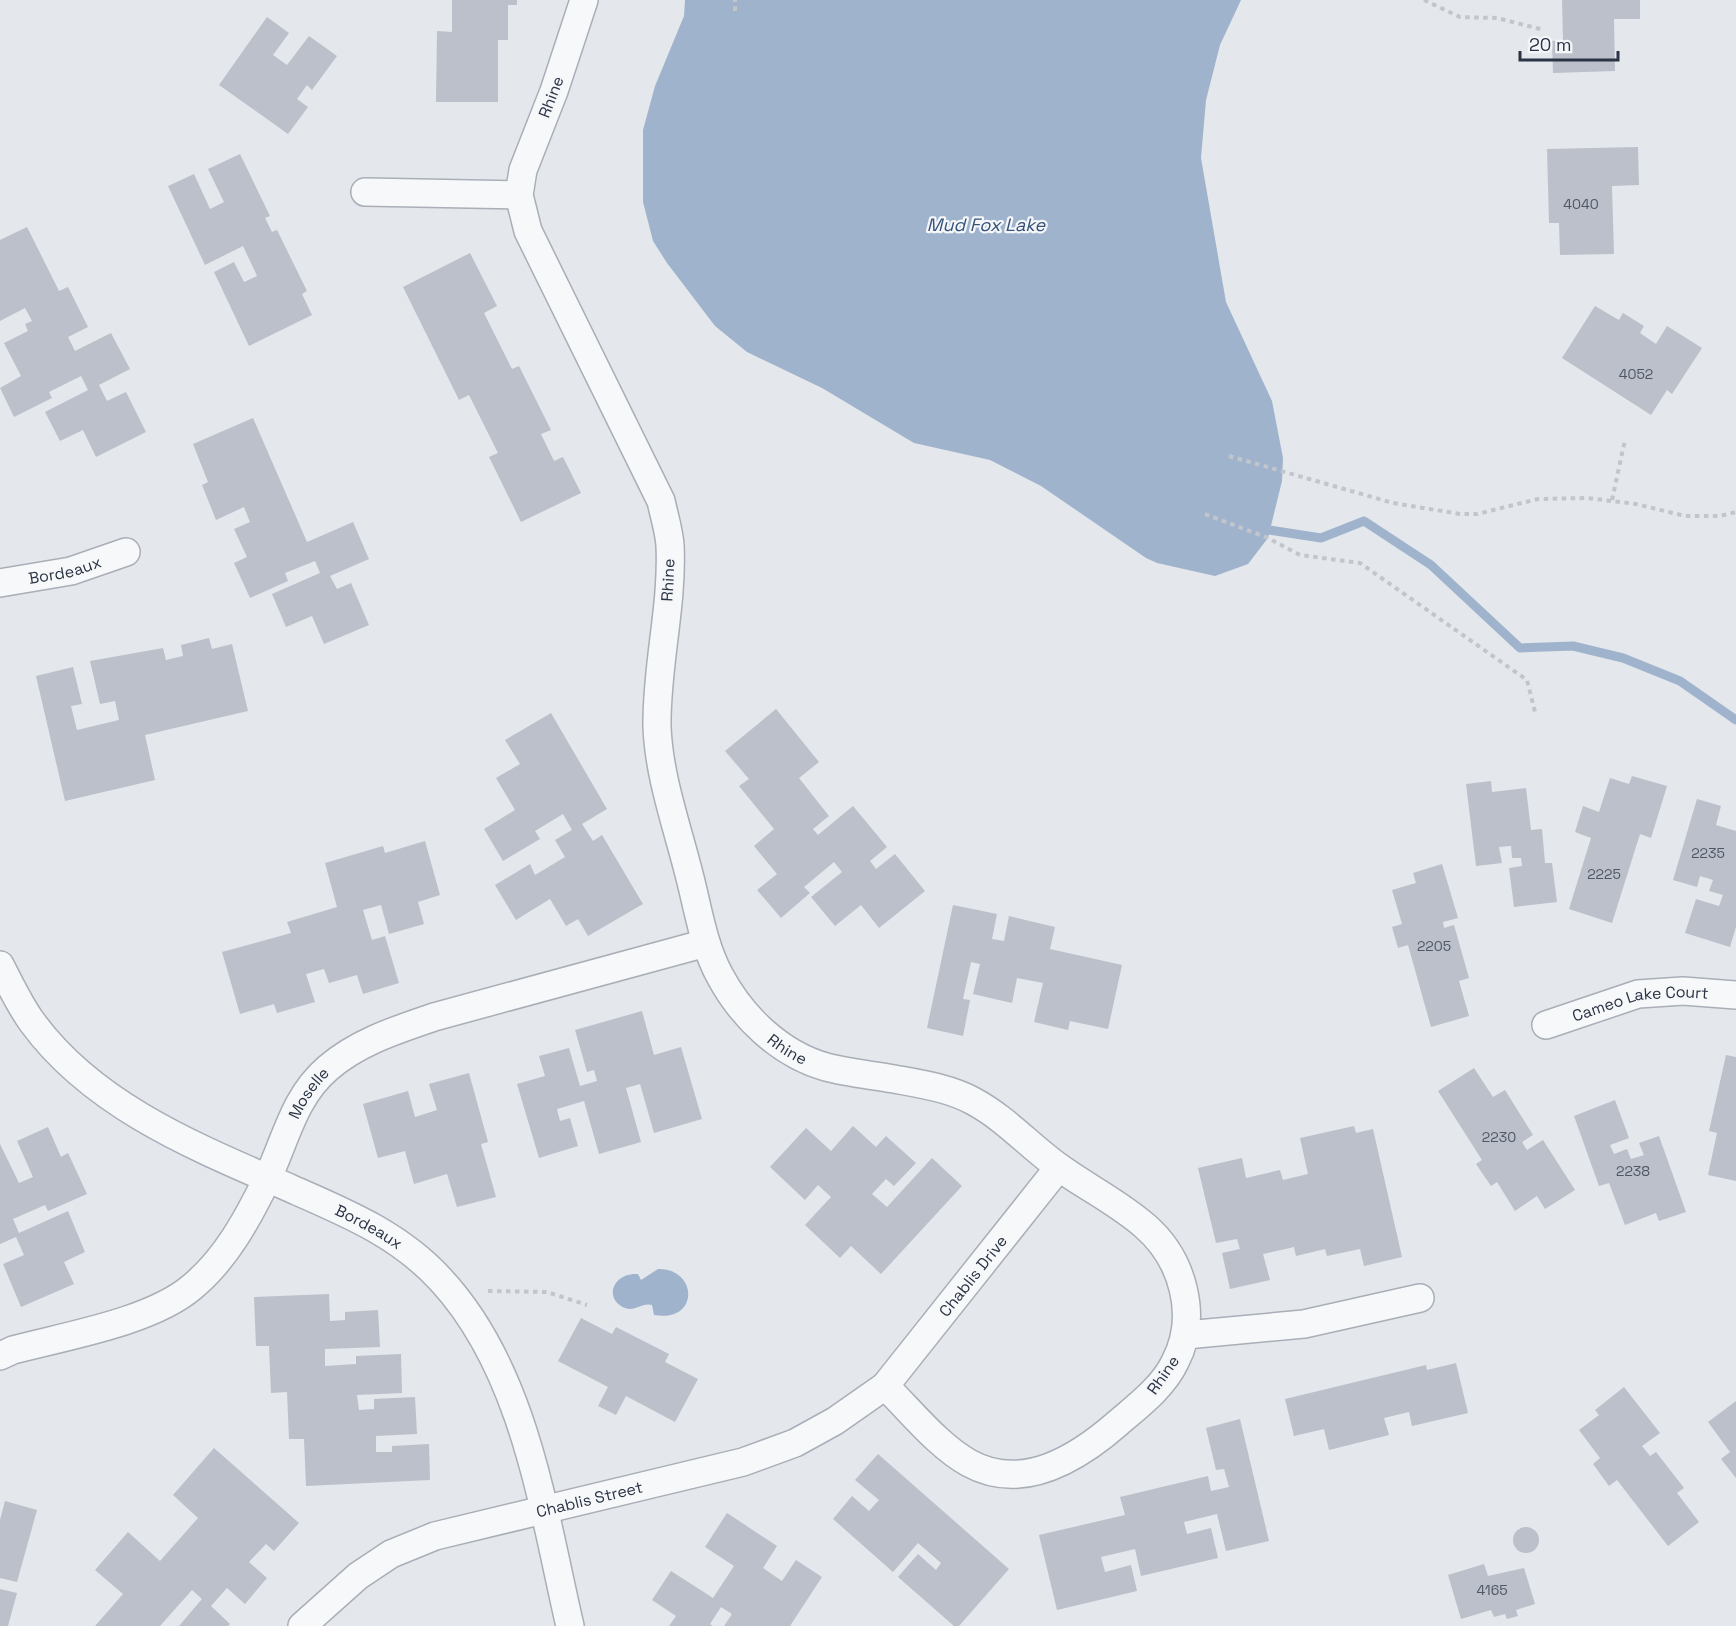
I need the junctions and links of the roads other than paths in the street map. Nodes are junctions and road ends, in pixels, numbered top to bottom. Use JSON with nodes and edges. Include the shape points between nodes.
{"nodes":[{"id":1,"x":584,"y":0,"type":"edge"},
{"id":2,"x":365,"y":192,"type":"dead end"},
{"id":3,"x":519,"y":195,"type":"junction"},
{"id":4,"x":126,"y":552,"type":"dead end"},
{"id":5,"x":0,"y":583,"type":"edge"},
{"id":6,"x":706,"y":943,"type":"junction"},
{"id":7,"x":0,"y":965,"type":"edge"},
{"id":8,"x":1736,"y":995,"type":"edge"},
{"id":9,"x":1546,"y":1025,"type":"dead end"},
{"id":10,"x":1059,"y":1167,"type":"junction"},
{"id":11,"x":267,"y":1178,"type":"junction"},
{"id":12,"x":1420,"y":1298,"type":"dead end"},
{"id":13,"x":1186,"y":1335,"type":"junction"},
{"id":14,"x":0,"y":1356,"type":"edge"},
{"id":15,"x":885,"y":1386,"type":"junction"},
{"id":16,"x":543,"y":1510,"type":"junction"},
{"id":17,"x":302,"y":1626,"type":"edge"},
{"id":18,"x":570,"y":1626,"type":"edge"}],
"edges":[{"from":1,"to":3,"type":"street","name":"Rhine","via":[[523,170]]},
{"from":2,"to":3,"type":"street"},
{"from":3,"to":6,"type":"street","name":"Rhine","via":[[528,231],[661,501],[670,543],[657,725],[661,767]]},
{"from":4,"to":5,"type":"street","name":"Bordeaux","via":[[71,571]]},
{"from":6,"to":10,"type":"street","name":"Rhine","via":[[732,996],[765,1034],[795,1054],[825,1066],[933,1086],[972,1100],[1005,1121]]},
{"from":6,"to":11,"type":"street","name":"Moselle","via":[[434,1017],[366,1043],[326,1069],[308,1090],[290,1120]]},
{"from":7,"to":11,"type":"street","name":"Bordeaux","via":[[32,1022],[110,1099],[152,1124]]},
{"from":8,"to":9,"type":"street","name":"Cameo Lake Court","via":[[1683,990],[1638,994]]},
{"from":10,"to":13,"type":"street","name":"Rhine","via":[[1144,1226],[1160,1242],[1174,1261],[1182,1283]]},
{"from":10,"to":15,"type":"street","name":"Chablis Drive"},
{"from":11,"to":14,"type":"street","name":"Moselle","via":[[231,1244],[212,1268],[167,1304]]},
{"from":11,"to":16,"type":"street","name":"Bordeaux","via":[[365,1221],[403,1245],[441,1280],[476,1326],[506,1381]]},
{"from":12,"to":13,"type":"street","via":[[1304,1324]]},
{"from":13,"to":15,"type":"street","name":"Rhine","via":[[1175,1364],[1146,1399],[1083,1451],[1046,1470],[990,1472],[968,1463]]},
{"from":15,"to":16,"type":"street","name":"Chablis Street","via":[[795,1443],[743,1462]]},
{"from":16,"to":17,"type":"street","name":"Chablis Street","via":[[435,1536],[391,1554],[336,1594]]},
{"from":16,"to":18,"type":"street","name":"Bordeaux"}]}
